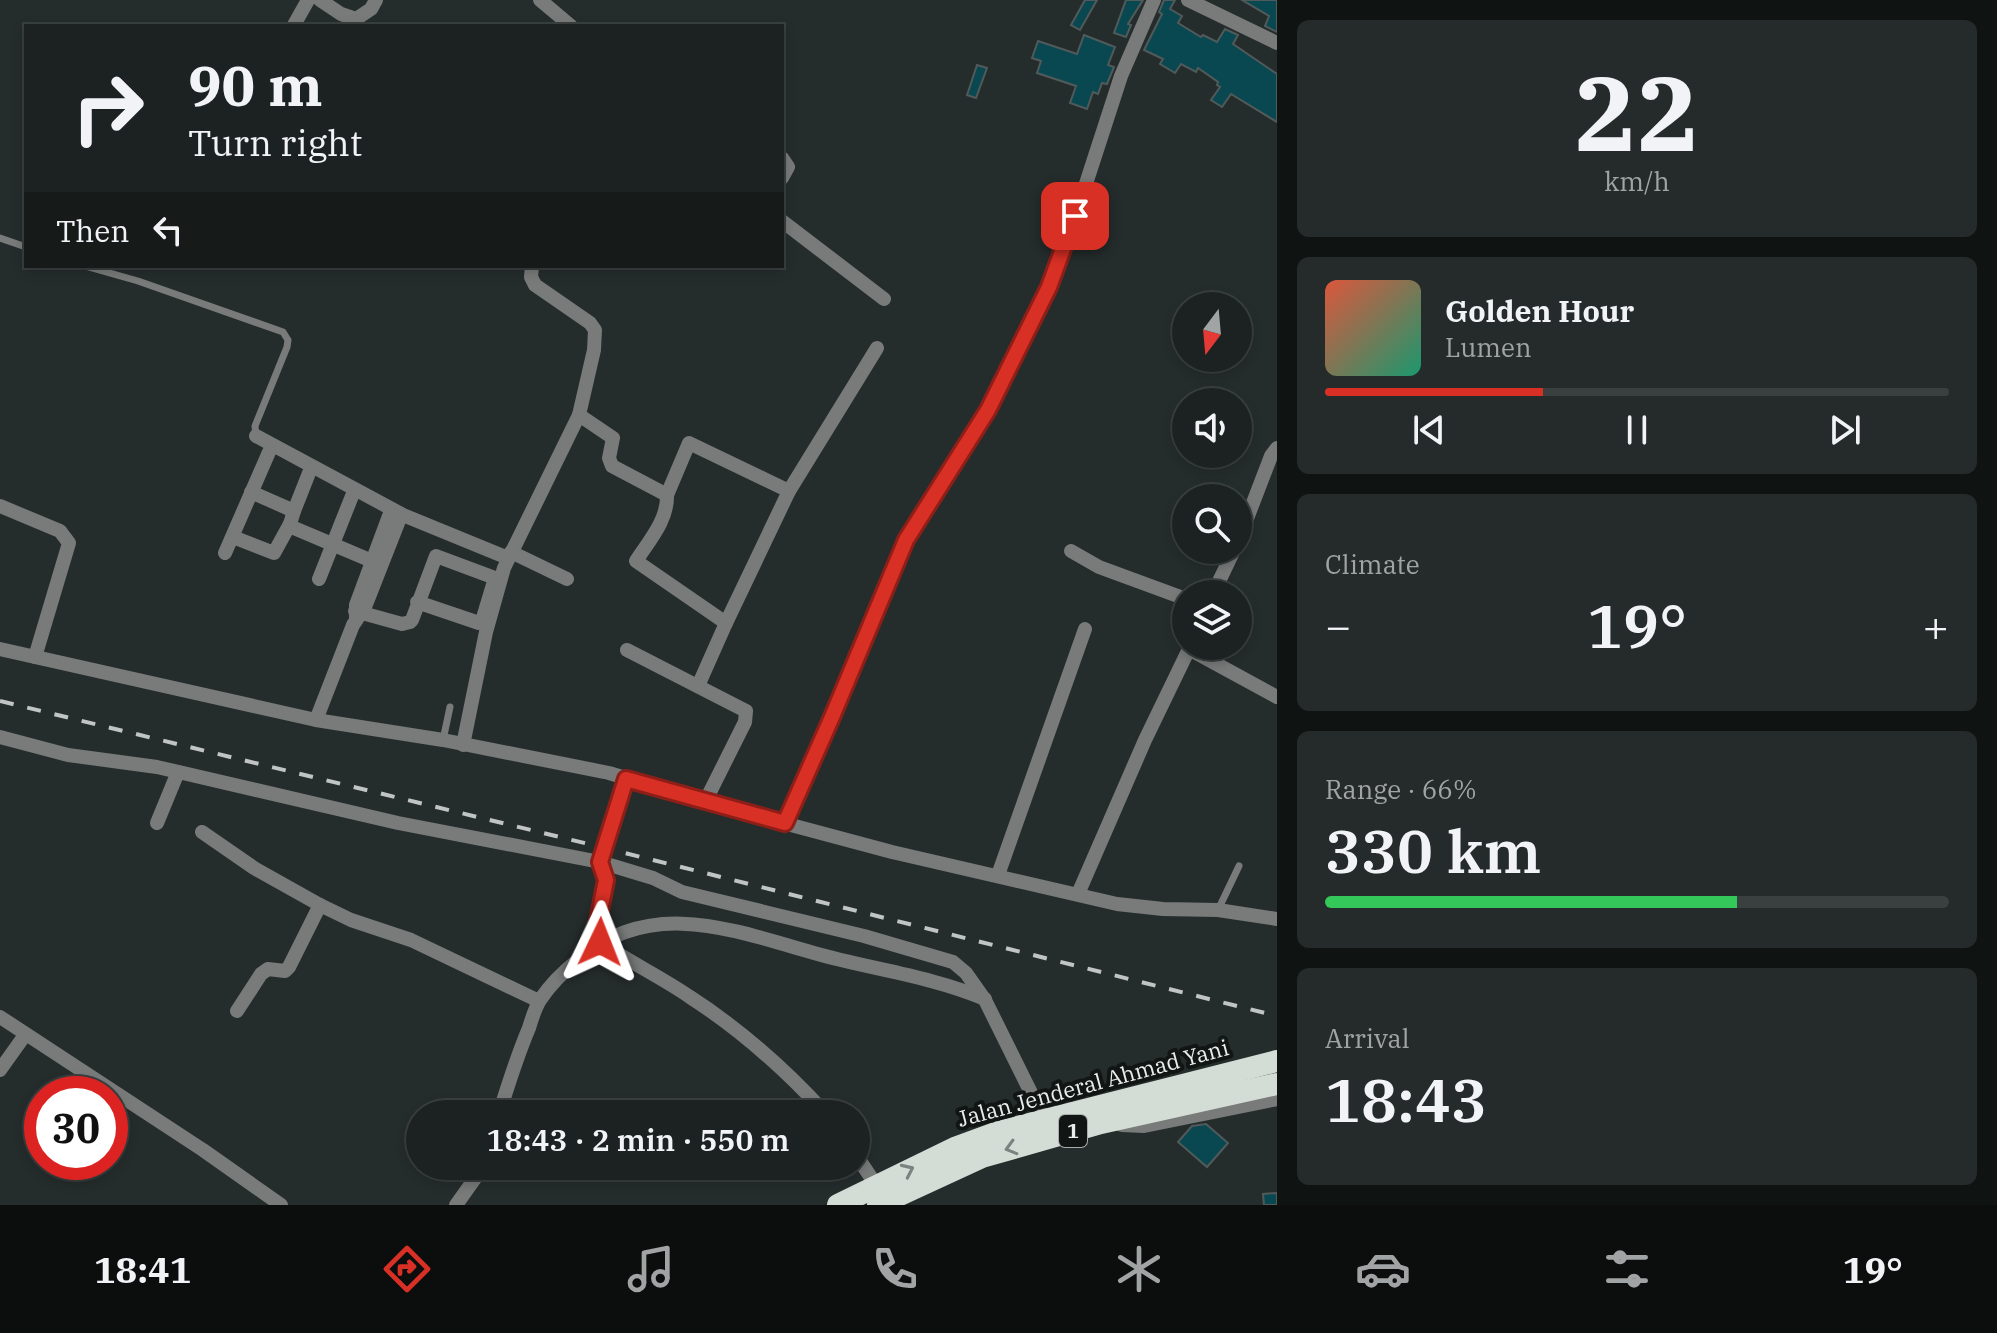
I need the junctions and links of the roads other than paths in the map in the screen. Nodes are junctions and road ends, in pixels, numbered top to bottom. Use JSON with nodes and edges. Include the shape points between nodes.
{"nodes":[{"id":1,"x":308,"y":0,"type":"edge"},
{"id":2,"x":320,"y":0,"type":"edge"},
{"id":3,"x":376,"y":0,"type":"edge"},
{"id":4,"x":540,"y":0,"type":"edge"},
{"id":5,"x":1154,"y":0,"type":"edge"},
{"id":6,"x":1188,"y":0,"type":"edge"},
{"id":7,"x":295,"y":24,"type":"edge"},
{"id":8,"x":569,"y":24,"type":"edge"},
{"id":9,"x":1277,"y":43,"type":"edge"},
{"id":10,"x":784,"y":223,"type":"edge"},
{"id":11,"x":0,"y":238,"type":"edge"},
{"id":12,"x":24,"y":246,"type":"edge"},
{"id":13,"x":92,"y":268,"type":"edge"},
{"id":14,"x":532,"y":268,"type":"edge"},
{"id":15,"x":884,"y":299,"type":"dead end"},
{"id":16,"x":877,"y":348,"type":"dead end"},
{"id":17,"x":579,"y":415,"type":"junction"},
{"id":18,"x":256,"y":436,"type":"joint"},
{"id":19,"x":1277,"y":448,"type":"edge"},
{"id":20,"x":269,"y":452,"type":"dead end"},
{"id":21,"x":309,"y":473,"type":"dead end"},
{"id":22,"x":789,"y":491,"type":"junction"},
{"id":23,"x":251,"y":492,"type":"junction"},
{"id":24,"x":667,"y":495,"type":"junction"},
{"id":25,"x":352,"y":496,"type":"dead end"},
{"id":26,"x":0,"y":506,"type":"edge"},
{"id":27,"x":1252,"y":506,"type":"edge"},
{"id":28,"x":292,"y":518,"type":"junction"},
{"id":29,"x":233,"y":537,"type":"junction"},
{"id":30,"x":443,"y":539,"type":"dead end"},
{"id":31,"x":333,"y":544,"type":"junction"},
{"id":32,"x":1071,"y":551,"type":"dead end"},
{"id":33,"x":225,"y":553,"type":"dead end"},
{"id":34,"x":510,"y":555,"type":"junction"},
{"id":35,"x":436,"y":556,"type":"junction"},
{"id":36,"x":319,"y":579,"type":"dead end"},
{"id":37,"x":567,"y":579,"type":"dead end"},
{"id":38,"x":1172,"y":594,"type":"edge"},
{"id":39,"x":417,"y":602,"type":"junction"},
{"id":40,"x":358,"y":614,"type":"junction"},
{"id":41,"x":726,"y":623,"type":"junction"},
{"id":42,"x":1085,"y":629,"type":"dead end"},
{"id":43,"x":0,"y":649,"type":"edge"},
{"id":44,"x":627,"y":650,"type":"dead end"},
{"id":45,"x":35,"y":657,"type":"junction"},
{"id":46,"x":1184,"y":660,"type":"edge"},
{"id":47,"x":1211,"y":660,"type":"edge"},
{"id":48,"x":698,"y":686,"type":"junction"},
{"id":49,"x":1277,"y":697,"type":"edge"},
{"id":50,"x":450,"y":707,"type":"dead end"},
{"id":51,"x":316,"y":720,"type":"junction"},
{"id":52,"x":0,"y":737,"type":"edge"},
{"id":53,"x":443,"y":740,"type":"junction"},
{"id":54,"x":463,"y":745,"type":"junction"},
{"id":55,"x":178,"y":772,"type":"junction"},
{"id":56,"x":626,"y":779,"type":"junction"},
{"id":57,"x":705,"y":802,"type":"junction"},
{"id":58,"x":157,"y":823,"type":"dead end"},
{"id":59,"x":785,"y":823,"type":"junction"},
{"id":60,"x":202,"y":832,"type":"dead end"},
{"id":61,"x":600,"y":862,"type":"junction"},
{"id":62,"x":1239,"y":866,"type":"dead end"},
{"id":63,"x":998,"y":875,"type":"junction"},
{"id":64,"x":1078,"y":894,"type":"junction"},
{"id":65,"x":320,"y":905,"type":"junction"},
{"id":66,"x":1218,"y":910,"type":"junction"},
{"id":67,"x":1277,"y":919,"type":"edge"},
{"id":68,"x":600,"y":942,"type":"junction"},
{"id":69,"x":985,"y":1000,"type":"junction"},
{"id":70,"x":539,"y":1001,"type":"junction"},
{"id":71,"x":237,"y":1011,"type":"dead end"},
{"id":72,"x":0,"y":1017,"type":"edge"},
{"id":73,"x":25,"y":1035,"type":"junction"},
{"id":74,"x":1277,"y":1061,"type":"edge"},
{"id":75,"x":0,"y":1070,"type":"edge"},
{"id":76,"x":1277,"y":1084,"type":"edge"},
{"id":77,"x":1277,"y":1098,"type":"edge"},
{"id":78,"x":504,"y":1100,"type":"edge"},
{"id":79,"x":812,"y":1100,"type":"edge"},
{"id":80,"x":1102,"y":1117,"type":"junction"},
{"id":81,"x":1049,"y":1128,"type":"junction"},
{"id":82,"x":474,"y":1180,"type":"edge"},
{"id":83,"x":877,"y":1195,"type":"edge"},
{"id":84,"x":281,"y":1205,"type":"edge"},
{"id":85,"x":456,"y":1205,"type":"edge"},
{"id":86,"x":838,"y":1205,"type":"edge"}],
"edges":[{"from":1,"to":7,"type":"street"},
{"from":2,"to":3,"type":"street","via":[[356,19]]},
{"from":4,"to":8,"type":"street"},
{"from":5,"to":59,"type":"street","via":[[1121,76],[1049,287],[988,410],[906,540]]},
{"from":6,"to":9,"type":"street"},
{"from":10,"to":15,"type":"street"},
{"from":11,"to":12,"type":"lane"},
{"from":13,"to":18,"type":"lane","via":[[283,332],[287,347],[255,426]]},
{"from":14,"to":17,"type":"street","via":[[535,285],[595,330]]},
{"from":16,"to":22,"type":"street"},
{"from":17,"to":24,"type":"street","via":[[613,438],[612,466]]},
{"from":17,"to":34,"type":"street"},
{"from":18,"to":34,"type":"street","via":[[392,510]]},
{"from":19,"to":27,"type":"street"},
{"from":20,"to":23,"type":"street"},
{"from":21,"to":28,"type":"street"},
{"from":22,"to":24,"type":"street","via":[[689,443]]},
{"from":22,"to":41,"type":"street"},
{"from":23,"to":28,"type":"street"},
{"from":23,"to":29,"type":"street"},
{"from":24,"to":41,"type":"street","via":[[658,528],[636,561]]},
{"from":25,"to":31,"type":"street"},
{"from":26,"to":45,"type":"street","via":[[60,531],[69,543]]},
{"from":28,"to":29,"type":"street","via":[[274,553]]},
{"from":28,"to":31,"type":"street"},
{"from":29,"to":33,"type":"street"},
{"from":30,"to":35,"type":"street"},
{"from":31,"to":36,"type":"street"},
{"from":31,"to":40,"type":"street","via":[[377,561]]},
{"from":32,"to":38,"type":"street"},
{"from":34,"to":37,"type":"street"},
{"from":34,"to":54,"type":"street","via":[[486,632]]},
{"from":35,"to":39,"type":"street"},
{"from":35,"to":39,"type":"street","via":[[495,578],[482,621]]},
{"from":39,"to":40,"type":"street","via":[[407,623]]},
{"from":40,"to":51,"type":"street"},
{"from":41,"to":48,"type":"street"},
{"from":42,"to":63,"type":"street"},
{"from":43,"to":45,"type":"street"},
{"from":44,"to":48,"type":"street"},
{"from":45,"to":51,"type":"street"},
{"from":46,"to":64,"type":"street"},
{"from":47,"to":49,"type":"street"},
{"from":48,"to":57,"type":"street","via":[[746,711]]},
{"from":50,"to":53,"type":"lane"},
{"from":51,"to":53,"type":"street"},
{"from":52,"to":55,"type":"street","via":[[68,755]]},
{"from":53,"to":54,"type":"street"},
{"from":54,"to":56,"type":"street"},
{"from":55,"to":58,"type":"street"},
{"from":55,"to":61,"type":"street"},
{"from":56,"to":57,"type":"street"},
{"from":56,"to":61,"type":"street"},
{"from":57,"to":59,"type":"street"},
{"from":59,"to":63,"type":"street"},
{"from":60,"to":65,"type":"street"},
{"from":61,"to":68,"type":"street","via":[[606,880],[597,926]]},
{"from":61,"to":69,"type":"street","via":[[682,892],[953,962]]},
{"from":62,"to":66,"type":"lane"},
{"from":63,"to":64,"type":"street"},
{"from":64,"to":66,"type":"street","via":[[1117,904]]},
{"from":65,"to":70,"type":"street","via":[[411,940]]},
{"from":65,"to":71,"type":"street","via":[[289,967],[261,974]]},
{"from":66,"to":67,"type":"street"},
{"from":68,"to":69,"type":"street","via":[[653,924],[714,926]]},
{"from":68,"to":70,"type":"street"},
{"from":68,"to":79,"type":"street","via":[[757,1045]]},
{"from":69,"to":81,"type":"street"},
{"from":70,"to":78,"type":"street"},
{"from":72,"to":73,"type":"street"},
{"from":73,"to":75,"type":"street"},
{"from":73,"to":84,"type":"street"},
{"from":74,"to":80,"type":"highway","name":"Jalan Jenderal Ahmad Yani","number":"1"},
{"from":76,"to":80,"type":"highway","number":"1"},
{"from":77,"to":80,"type":"street","via":[[1144,1125]]},
{"from":80,"to":81,"type":"highway","number":"1"},
{"from":81,"to":83,"type":"highway","number":"1"},
{"from":82,"to":85,"type":"street"},
{"from":83,"to":86,"type":"highway","number":"1"}]}
